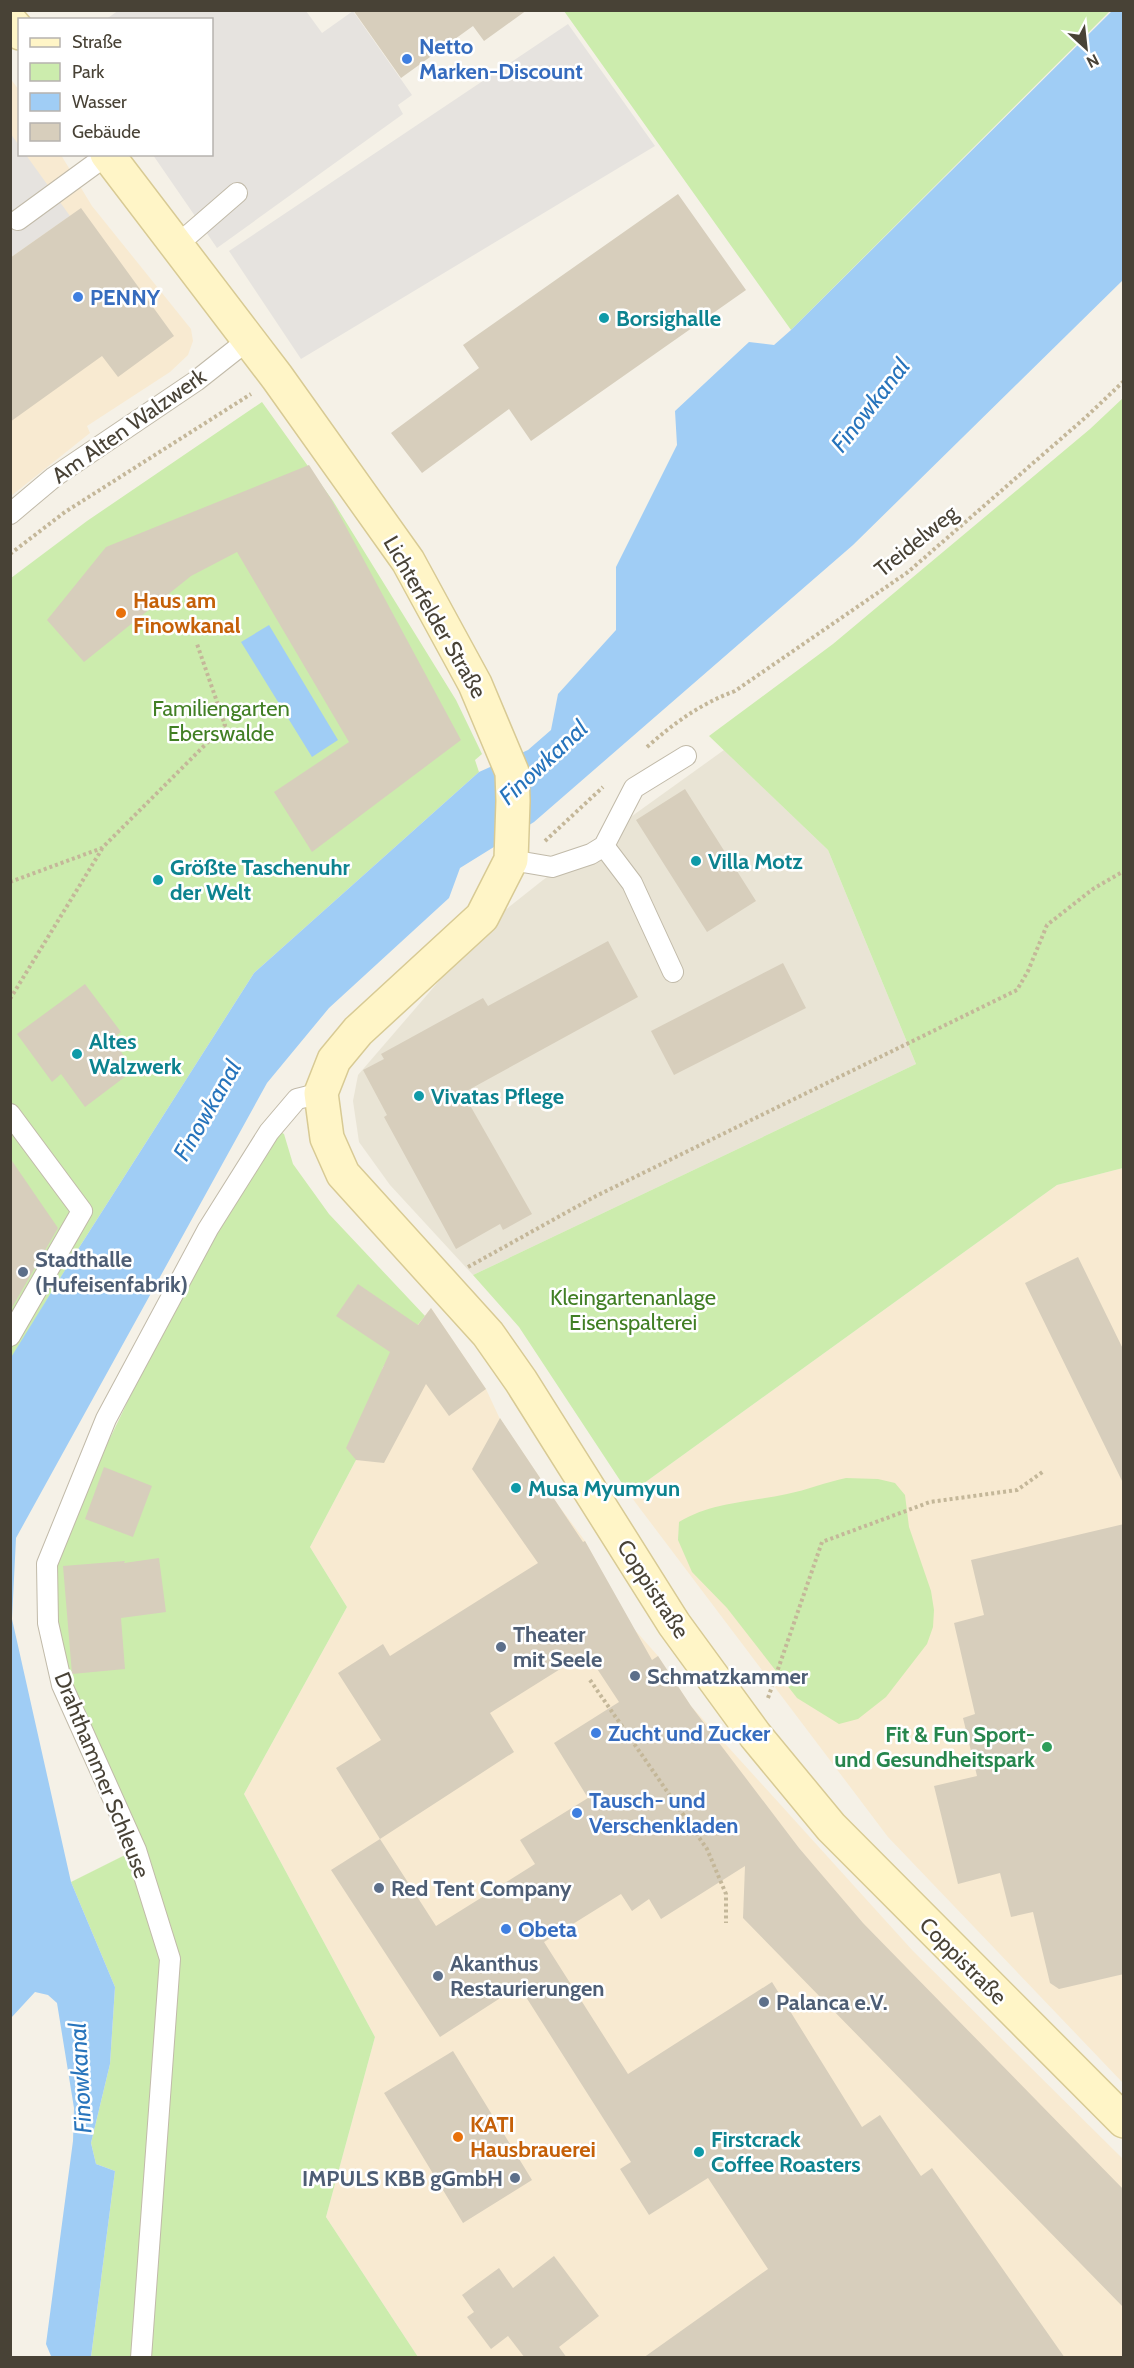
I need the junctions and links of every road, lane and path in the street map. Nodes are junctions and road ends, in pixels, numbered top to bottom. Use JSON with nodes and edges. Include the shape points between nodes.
{"nodes":[{"id":1,"x":106,"y":156,"type":"edge"},
{"id":2,"x":108,"y":156,"type":"edge"},
{"id":3,"x":237,"y":193,"type":"dead end"},
{"id":4,"x":18,"y":220,"type":"dead end"},
{"id":5,"x":177,"y":245,"type":"junction"},
{"id":6,"x":248,"y":340,"type":"junction"},
{"id":7,"x":277,"y":377,"type":"junction"},
{"id":8,"x":1124,"y":381,"type":"edge"},
{"id":9,"x":10,"y":514,"type":"edge"},
{"id":10,"x":10,"y":554,"type":"edge"},
{"id":11,"x":197,"y":644,"type":"dead end"},
{"id":12,"x":711,"y":700,"type":"dead end"},
{"id":13,"x":686,"y":756,"type":"dead end"},
{"id":14,"x":604,"y":846,"type":"junction"},
{"id":15,"x":102,"y":848,"type":"junction"},
{"id":16,"x":511,"y":860,"type":"junction"},
{"id":17,"x":1124,"y":871,"type":"edge"},
{"id":18,"x":10,"y":882,"type":"edge"},
{"id":19,"x":673,"y":972,"type":"dead end"},
{"id":20,"x":10,"y":999,"type":"edge"},
{"id":21,"x":321,"y":1093,"type":"junction"},
{"id":22,"x":10,"y":1114,"type":"edge"},
{"id":23,"x":444,"y":1285,"type":"junction"},
{"id":24,"x":10,"y":1336,"type":"edge"},
{"id":25,"x":1044,"y":1471,"type":"dead end"},
{"id":26,"x":590,"y":1680,"type":"dead end"},
{"id":27,"x":755,"y":1735,"type":"junction"},
{"id":28,"x":726,"y":1923,"type":"dead end"},
{"id":29,"x":1124,"y":2121,"type":"edge"},
{"id":30,"x":141,"y":2358,"type":"edge"}],
"edges":[{"from":1,"to":4,"type":"lane"},
{"from":2,"to":5,"type":"main road","name":"Lichterfelder Straße"},
{"from":3,"to":5,"type":"lane"},
{"from":5,"to":6,"type":"main road","name":"Lichterfelder Straße"},
{"from":6,"to":7,"type":"main road","name":"Lichterfelder Straße"},
{"from":6,"to":9,"type":"lane","name":"Am Alten Walzwerk","via":[[196,381],[54,477]]},
{"from":7,"to":10,"type":"path","via":[[65,512]]},
{"from":7,"to":16,"type":"main road","name":"Lichterfelder Straße","via":[[408,561],[475,684],[512,772]]},
{"from":8,"to":12,"type":"path","name":"Treidelweg","via":[[908,572],[735,692]]},
{"from":11,"to":15,"type":"path","via":[[225,725]]},
{"from":13,"to":14,"type":"lane","via":[[634,788]]},
{"from":14,"to":16,"type":"lane","via":[[552,867]]},
{"from":14,"to":19,"type":"lane","via":[[632,883]]},
{"from":15,"to":18,"type":"path"},
{"from":15,"to":20,"type":"path"},
{"from":16,"to":21,"type":"main road","name":"Lichterfelder Straße","via":[[482,917],[358,1031],[334,1060]]},
{"from":17,"to":23,"type":"path","via":[[1093,889],[1047,925],[1017,990],[596,1196],[473,1263]]},
{"from":21,"to":23,"type":"main road","name":"Coppistraße","via":[[327,1138],[343,1174]]},
{"from":21,"to":30,"type":"lane","name":"Drahthammer Schleuse","via":[[297,1099],[269,1132],[208,1229],[106,1419],[47,1564],[48,1623],[62,1685],[136,1850],[170,1959]]},
{"from":22,"to":24,"type":"lane","via":[[82,1211]]},
{"from":23,"to":27,"type":"main road","name":"Coppistraße","via":[[488,1334],[521,1381],[674,1624]]},
{"from":25,"to":27,"type":"path","via":[[1017,1490],[930,1502],[822,1542]]},
{"from":26,"to":28,"type":"path","via":[[707,1849],[726,1894]]},
{"from":27,"to":29,"type":"main road","name":"Coppistraße","via":[[831,1827]]}]}
